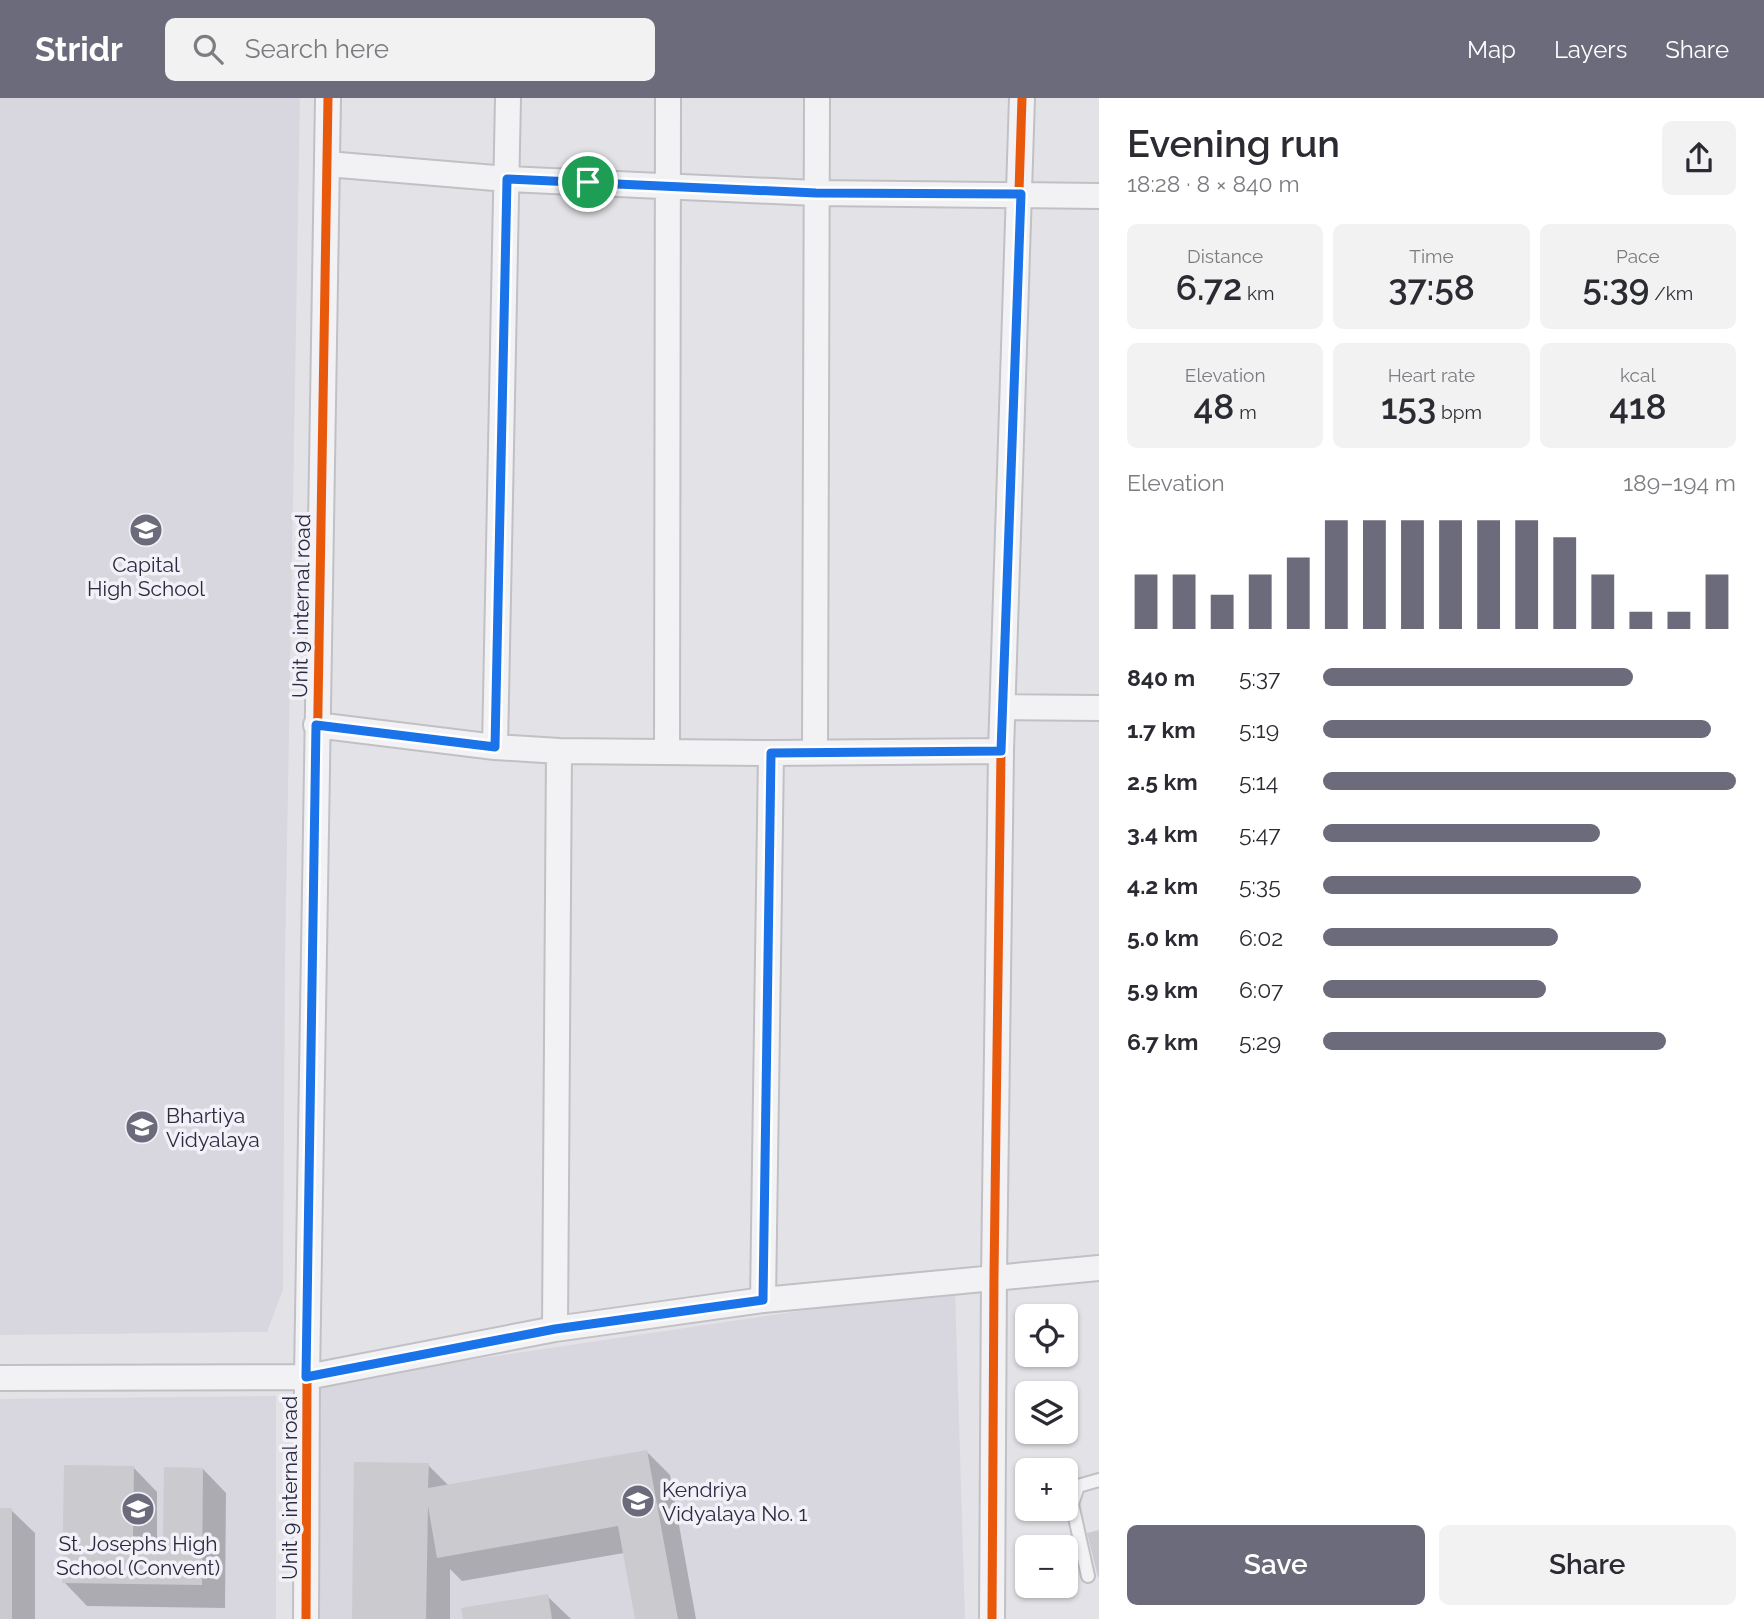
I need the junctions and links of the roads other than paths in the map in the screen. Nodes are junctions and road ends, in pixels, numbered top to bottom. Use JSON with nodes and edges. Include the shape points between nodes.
{"nodes":[{"id":1,"x":328,"y":98,"type":"edge"},
{"id":2,"x":508,"y":98,"type":"edge"},
{"id":3,"x":668,"y":98,"type":"edge"},
{"id":4,"x":817,"y":98,"type":"edge"},
{"id":5,"x":1023,"y":98,"type":"edge"},
{"id":6,"x":327,"y":164,"type":"junction"},
{"id":7,"x":507,"y":179,"type":"junction"},
{"id":8,"x":668,"y":185,"type":"junction"},
{"id":9,"x":816,"y":193,"type":"junction"},
{"id":10,"x":1021,"y":194,"type":"junction"},
{"id":11,"x":1099,"y":197,"type":"edge"},
{"id":12,"x":1003,"y":707,"type":"junction"},
{"id":13,"x":1099,"y":708,"type":"edge"},
{"id":14,"x":316,"y":725,"type":"junction"},
{"id":15,"x":495,"y":747,"type":"junction"},
{"id":16,"x":667,"y":750,"type":"junction"},
{"id":17,"x":559,"y":751,"type":"junction"},
{"id":18,"x":815,"y":751,"type":"junction"},
{"id":19,"x":1001,"y":751,"type":"junction"},
{"id":20,"x":771,"y":753,"type":"junction"},
{"id":21,"x":1099,"y":1268,"type":"edge"},
{"id":22,"x":993,"y":1276,"type":"junction"},
{"id":23,"x":763,"y":1300,"type":"junction"},
{"id":24,"x":555,"y":1329,"type":"junction"},
{"id":25,"x":306,"y":1377,"type":"junction"},
{"id":26,"x":0,"y":1378,"type":"edge"},
{"id":27,"x":1099,"y":1480,"type":"edge"},
{"id":28,"x":1088,"y":1576,"type":"dead end"},
{"id":29,"x":306,"y":1619,"type":"edge"},
{"id":30,"x":992,"y":1619,"type":"edge"}],
"edges":[{"from":1,"to":6,"type":"street","name":"Unit 9 internal road"},
{"from":2,"to":7,"type":"street"},
{"from":3,"to":8,"type":"street"},
{"from":4,"to":9,"type":"street"},
{"from":5,"to":10,"type":"street"},
{"from":6,"to":7,"type":"street"},
{"from":6,"to":14,"type":"street","name":"Unit 9 internal road"},
{"from":7,"to":8,"type":"street"},
{"from":7,"to":15,"type":"street"},
{"from":8,"to":9,"type":"street"},
{"from":8,"to":16,"type":"street"},
{"from":9,"to":10,"type":"street"},
{"from":9,"to":18,"type":"street"},
{"from":10,"to":11,"type":"street"},
{"from":10,"to":12,"type":"street"},
{"from":12,"to":13,"type":"street"},
{"from":12,"to":19,"type":"street"},
{"from":14,"to":15,"type":"street"},
{"from":14,"to":25,"type":"street","name":"Unit 9 internal road"},
{"from":15,"to":17,"type":"street"},
{"from":16,"to":17,"type":"street"},
{"from":16,"to":20,"type":"street"},
{"from":17,"to":24,"type":"street"},
{"from":18,"to":19,"type":"street"},
{"from":18,"to":20,"type":"street"},
{"from":19,"to":22,"type":"street"},
{"from":20,"to":23,"type":"street"},
{"from":21,"to":22,"type":"street"},
{"from":22,"to":23,"type":"street"},
{"from":22,"to":30,"type":"street"},
{"from":23,"to":24,"type":"street"},
{"from":24,"to":25,"type":"street"},
{"from":25,"to":26,"type":"street"},
{"from":25,"to":29,"type":"street","name":"Unit 9 internal road"},
{"from":27,"to":28,"type":"lane","via":[[1078,1486],[1072,1504]]}]}
